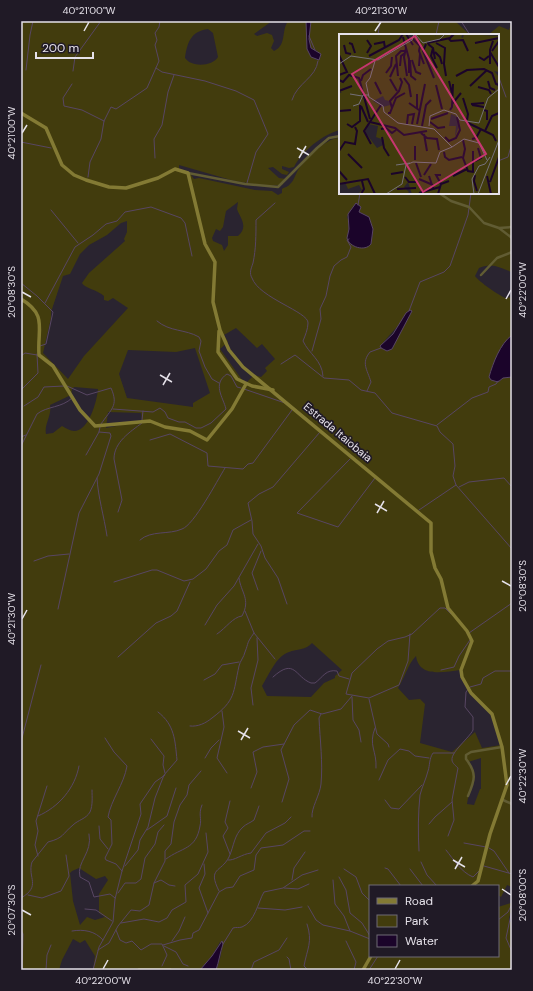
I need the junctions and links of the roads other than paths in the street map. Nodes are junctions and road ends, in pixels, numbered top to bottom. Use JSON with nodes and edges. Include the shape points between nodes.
{"nodes":[{"id":1,"x":21,"y":113,"type":"edge"},
{"id":2,"x":339,"y":136,"type":"edge"},
{"id":3,"x":188,"y":173,"type":"junction"},
{"id":4,"x":440,"y":194,"type":"edge"},
{"id":5,"x":512,"y":227,"type":"edge"},
{"id":6,"x":499,"y":228,"type":"junction"},
{"id":7,"x":512,"y":238,"type":"edge"},
{"id":8,"x":512,"y":252,"type":"edge"},
{"id":9,"x":481,"y":275,"type":"dead end"},
{"id":10,"x":21,"y":299,"type":"edge"},
{"id":11,"x":220,"y":330,"type":"junction"},
{"id":12,"x":246,"y":384,"type":"junction"},
{"id":13,"x":274,"y":390,"type":"junction"},
{"id":14,"x":502,"y":747,"type":"junction"},
{"id":15,"x":468,"y":796,"type":"dead end"},
{"id":16,"x":503,"y":800,"type":"junction"},
{"id":17,"x":512,"y":804,"type":"edge"},
{"id":18,"x":473,"y":885,"type":"edge"},
{"id":19,"x":370,"y":957,"type":"edge"},
{"id":20,"x":138,"y":970,"type":"edge"},
{"id":21,"x":145,"y":970,"type":"edge"},
{"id":22,"x":170,"y":970,"type":"edge"},
{"id":23,"x":363,"y":970,"type":"edge"}],
"edges":[{"from":1,"to":3,"type":"street","via":[[46,128],[62,165],[74,175],[86,180],[121,188],[158,178],[176,169]]},
{"from":2,"to":3,"type":"street","via":[[332,137],[318,148],[278,187],[245,184]]},
{"from":3,"to":11,"type":"street","name":"Estrada Itaiobaia","via":[[205,244],[215,262],[213,302]]},
{"from":4,"to":6,"type":"street","via":[[451,201],[469,207],[484,223]]},
{"from":5,"to":6,"type":"street"},
{"from":6,"to":7,"type":"street"},
{"from":8,"to":9,"type":"street","via":[[497,258]]},
{"from":10,"to":12,"type":"street","via":[[32,306],[37,314],[39,355],[53,366],[80,410],[95,426],[147,421],[190,431],[207,440],[232,410]]},
{"from":11,"to":12,"type":"street","via":[[217,347],[219,354],[235,377]]},
{"from":11,"to":13,"type":"street","name":"Estrada Itaiobaia","via":[[229,350],[239,362]]},
{"from":12,"to":13,"type":"street"},
{"from":13,"to":14,"type":"street","name":"Estrada Itaiobaia","via":[[430,521],[431,552],[448,608],[472,640],[461,670],[462,677],[471,693],[491,712]]},
{"from":14,"to":15,"type":"street","via":[[466,755],[474,773]]},
{"from":14,"to":16,"type":"street","name":"Estrada Itaiobaia","via":[[507,785]]},
{"from":16,"to":17,"type":"street"},
{"from":16,"to":18,"type":"street","name":"Estrada Itaiobaia","via":[[490,834],[478,881]]},
{"from":19,"to":23,"type":"street"},
{"from":20,"to":21,"type":"street"},
{"from":21,"to":22,"type":"street"}]}
